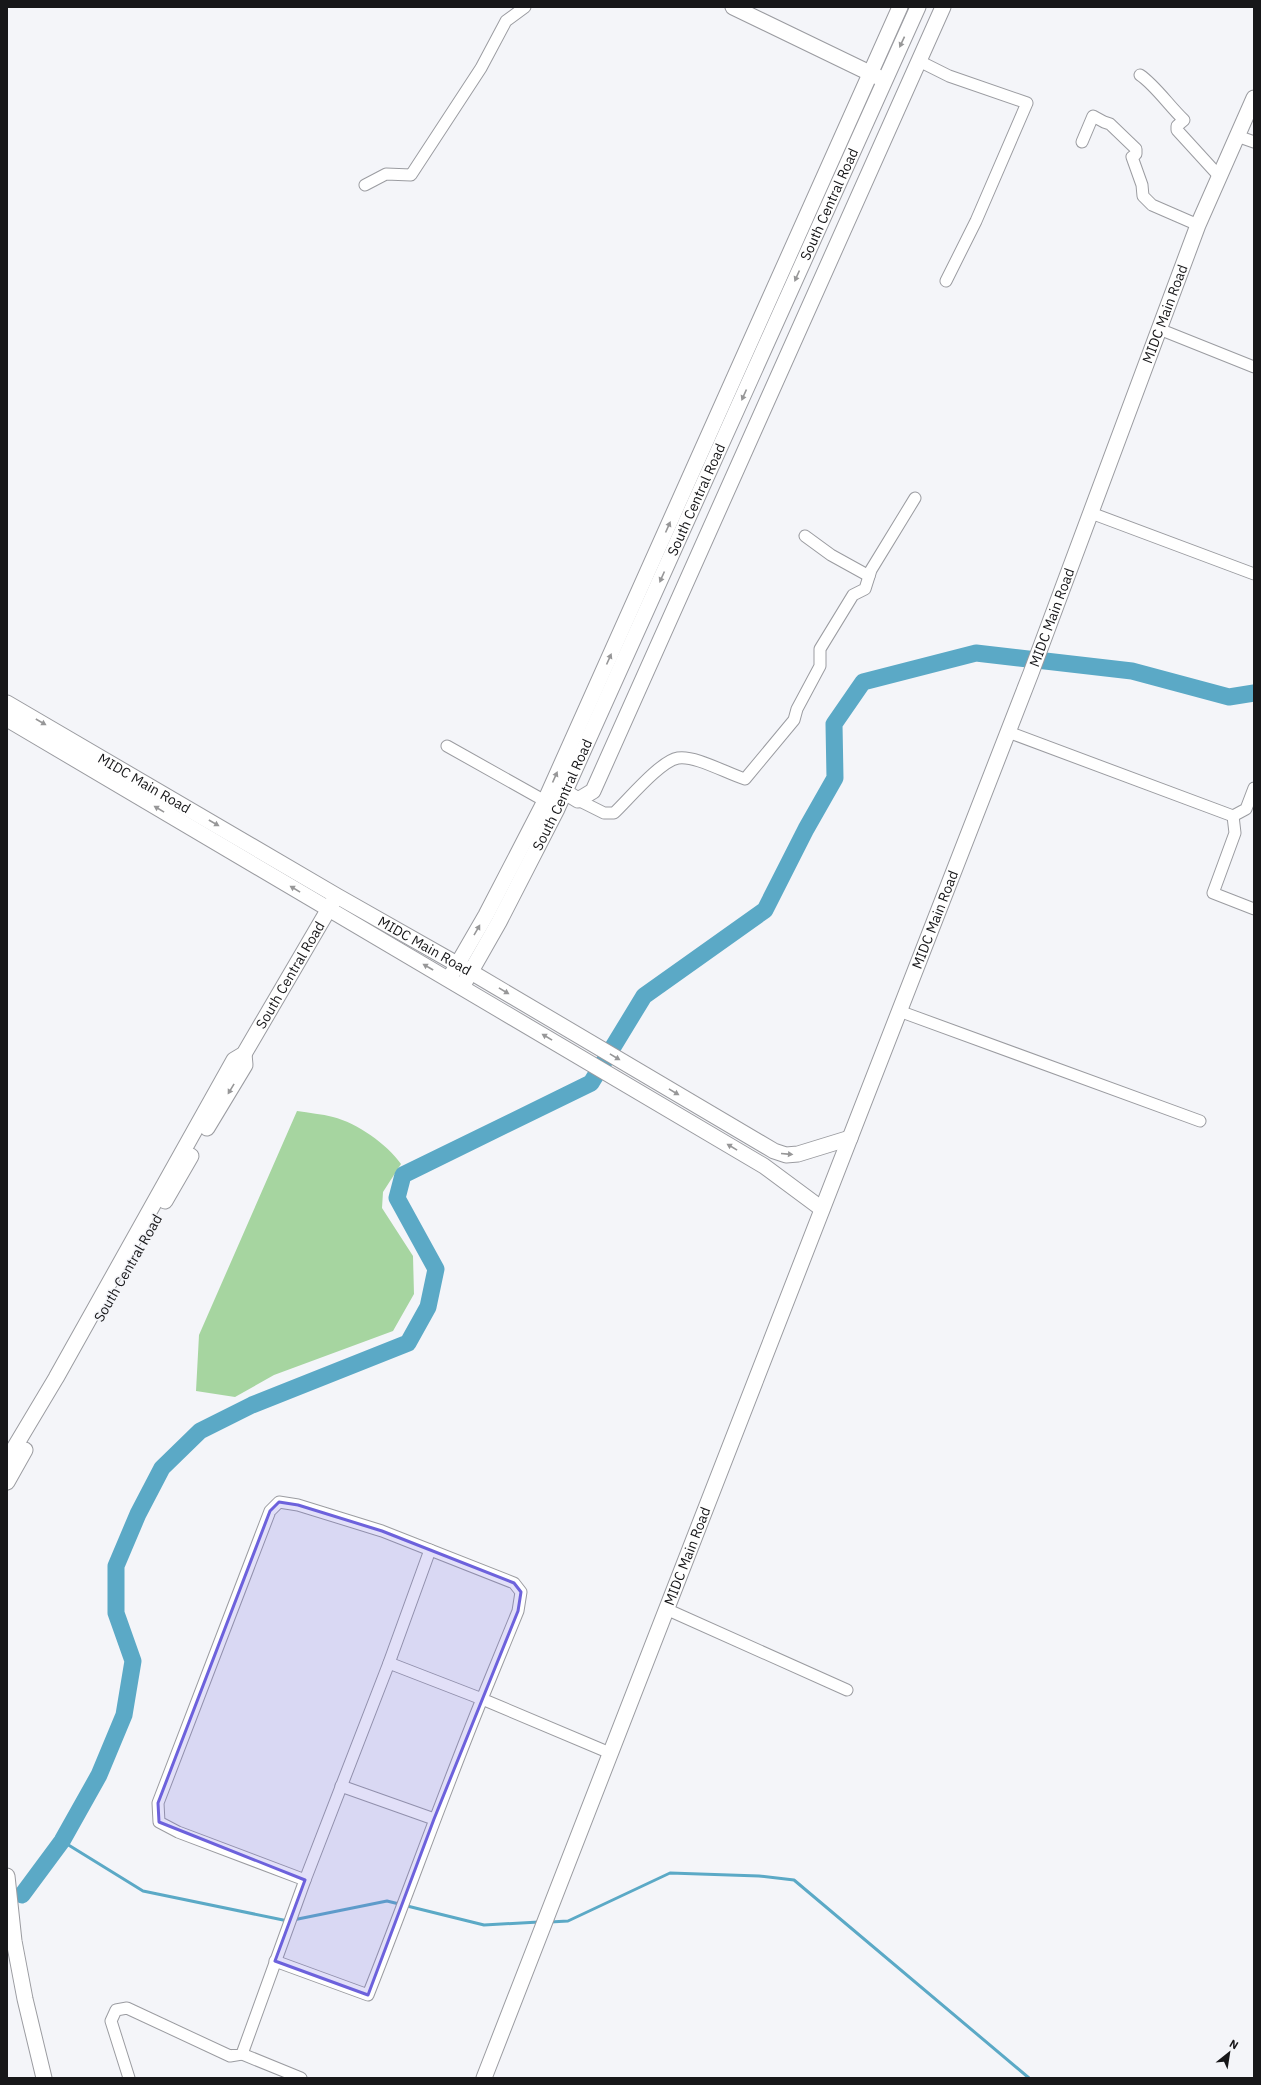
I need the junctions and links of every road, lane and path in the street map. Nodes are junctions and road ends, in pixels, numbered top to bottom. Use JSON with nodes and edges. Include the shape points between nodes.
{"nodes":[{"id":1,"x":525,"y":7,"type":"edge"},
{"id":2,"x":733,"y":7,"type":"edge"},
{"id":3,"x":900,"y":7,"type":"edge"},
{"id":4,"x":943,"y":7,"type":"edge"},
{"id":5,"x":915,"y":13,"type":"edge"},
{"id":6,"x":934,"y":28,"type":"junction"},
{"id":7,"x":919,"y":62,"type":"junction"},
{"id":8,"x":870,"y":73,"type":"junction"},
{"id":9,"x":1140,"y":75,"type":"dead end"},
{"id":10,"x":885,"y":80,"type":"junction"},
{"id":11,"x":1254,"y":98,"type":"edge"},
{"id":12,"x":1237,"y":136,"type":"junction"},
{"id":13,"x":1082,"y":142,"type":"dead end"},
{"id":14,"x":1254,"y":142,"type":"edge"},
{"id":15,"x":1219,"y":176,"type":"junction"},
{"id":16,"x":365,"y":185,"type":"dead end"},
{"id":17,"x":1198,"y":225,"type":"junction"},
{"id":18,"x":946,"y":282,"type":"dead end"},
{"id":19,"x":1159,"y":329,"type":"junction"},
{"id":20,"x":1254,"y":366,"type":"edge"},
{"id":21,"x":713,"y":426,"type":"junction"},
{"id":22,"x":727,"y":433,"type":"junction"},
{"id":23,"x":915,"y":498,"type":"dead end"},
{"id":24,"x":1091,"y":513,"type":"junction"},
{"id":25,"x":805,"y":536,"type":"dead end"},
{"id":26,"x":1254,"y":574,"type":"edge"},
{"id":27,"x":868,"y":576,"type":"junction"},
{"id":28,"x":7,"y":702,"type":"edge"},
{"id":29,"x":7,"y":719,"type":"edge"},
{"id":30,"x":1008,"y":732,"type":"junction"},
{"id":31,"x":447,"y":746,"type":"dead end"},
{"id":32,"x":1254,"y":788,"type":"edge"},
{"id":33,"x":565,"y":792,"type":"junction"},
{"id":34,"x":545,"y":800,"type":"junction"},
{"id":35,"x":578,"y":800,"type":"junction"},
{"id":36,"x":1233,"y":816,"type":"junction"},
{"id":37,"x":337,"y":896,"type":"junction"},
{"id":38,"x":329,"y":909,"type":"junction"},
{"id":39,"x":1254,"y":909,"type":"edge"},
{"id":40,"x":457,"y":964,"type":"junction"},
{"id":41,"x":471,"y":972,"type":"junction"},
{"id":42,"x":449,"y":979,"type":"junction"},
{"id":43,"x":462,"y":986,"type":"junction"},
{"id":44,"x":899,"y":1011,"type":"junction"},
{"id":45,"x":244,"y":1054,"type":"junction"},
{"id":46,"x":1200,"y":1121,"type":"dead end"},
{"id":47,"x":850,"y":1138,"type":"junction"},
{"id":48,"x":822,"y":1209,"type":"junction"},
{"id":49,"x":7,"y":1460,"type":"edge"},
{"id":50,"x":7,"y":1482,"type":"edge"},
{"id":51,"x":430,"y":1550,"type":"junction"},
{"id":52,"x":666,"y":1609,"type":"junction"},
{"id":53,"x":389,"y":1663,"type":"junction"},
{"id":54,"x":848,"y":1690,"type":"dead end"},
{"id":55,"x":482,"y":1699,"type":"junction"},
{"id":56,"x":610,"y":1753,"type":"junction"},
{"id":57,"x":341,"y":1786,"type":"junction"},
{"id":58,"x":434,"y":1819,"type":"junction"},
{"id":59,"x":7,"y":1876,"type":"edge"},
{"id":60,"x":305,"y":1880,"type":"junction"},
{"id":61,"x":7,"y":1947,"type":"edge"},
{"id":62,"x":275,"y":1961,"type":"junction"},
{"id":63,"x":242,"y":2054,"type":"junction"},
{"id":64,"x":34,"y":2078,"type":"edge"},
{"id":65,"x":44,"y":2078,"type":"edge"},
{"id":66,"x":130,"y":2078,"type":"edge"},
{"id":67,"x":300,"y":2078,"type":"edge"},
{"id":68,"x":484,"y":2078,"type":"edge"}],
"edges":[{"from":1,"to":16,"type":"street","via":[[506,21],[481,68],[411,175],[386,174]]},
{"from":2,"to":8,"type":"street"},
{"from":3,"to":8,"type":"street","name":"South Central Road"},
{"from":4,"to":6,"type":"street"},
{"from":5,"to":6,"type":"street"},
{"from":5,"to":10,"type":"street","name":"South Central Road","one_way":true},
{"from":6,"to":7,"type":"street"},
{"from":7,"to":18,"type":"street","via":[[949,76],[1027,103],[976,221]]},
{"from":7,"to":35,"type":"street","via":[[593,791]]},
{"from":8,"to":10,"type":"street"},
{"from":8,"to":21,"type":"street","name":"South Central Road"},
{"from":9,"to":15,"type":"street","via":[[1150,81],[1154,89],[1184,120],[1177,130]]},
{"from":10,"to":22,"type":"street","name":"South Central Road","one_way":true},
{"from":11,"to":12,"type":"street","name":"MIDC Main Road"},
{"from":12,"to":14,"type":"street"},
{"from":12,"to":15,"type":"street","name":"MIDC Main Road"},
{"from":13,"to":17,"type":"street","via":[[1093,116],[1110,124],[1136,149],[1136,154],[1132,157],[1142,185],[1143,196],[1152,205]]},
{"from":15,"to":17,"type":"street","name":"MIDC Main Road"},
{"from":17,"to":19,"type":"street","name":"MIDC Main Road"},
{"from":19,"to":20,"type":"street"},
{"from":19,"to":24,"type":"street","name":"MIDC Main Road"},
{"from":21,"to":22,"type":"street"},
{"from":34,"to":21,"type":"street","name":"South Central Road","one_way":true},
{"from":22,"to":33,"type":"street","name":"South Central Road","one_way":true},
{"from":23,"to":27,"type":"street"},
{"from":24,"to":26,"type":"street"},
{"from":24,"to":30,"type":"street","name":"MIDC Main Road"},
{"from":25,"to":27,"type":"street","via":[[831,555]]},
{"from":27,"to":35,"type":"street","via":[[865,589],[853,595],[820,649],[820,666],[797,709],[794,720],[745,780],[698,761],[678,758],[655,771],[614,813],[604,813]]},
{"from":28,"to":37,"type":"street","name":"MIDC Main Road","one_way":true},
{"from":38,"to":29,"type":"street","name":"MIDC Main Road","one_way":true},
{"from":30,"to":36,"type":"street"},
{"from":30,"to":44,"type":"street","name":"MIDC Main Road"},
{"from":31,"to":34,"type":"street"},
{"from":32,"to":36,"type":"street","via":[[1246,809]]},
{"from":33,"to":35,"type":"street"},
{"from":33,"to":41,"type":"street","name":"South Central Road"},
{"from":40,"to":34,"type":"street","name":"South Central Road","one_way":true,"via":[[486,915]]},
{"from":36,"to":39,"type":"street","via":[[1235,833],[1213,893]]},
{"from":37,"to":38,"type":"street","name":"South Central Road"},
{"from":37,"to":40,"type":"street","name":"MIDC Main Road"},
{"from":42,"to":38,"type":"street","name":"MIDC Main Road","one_way":true},
{"from":38,"to":45,"type":"street","name":"South Central Road"},
{"from":40,"to":41,"type":"street","name":"MIDC Main Road"},
{"from":40,"to":42,"type":"street","name":"South Central Road"},
{"from":41,"to":43,"type":"street","name":"South Central Road"},
{"from":41,"to":47,"type":"street","name":"MIDC Main Road","one_way":true,"via":[[774,1151],[786,1155],[798,1154]]},
{"from":42,"to":43,"type":"street","name":"MIDC Main Road"},
{"from":48,"to":43,"type":"street","name":"MIDC Main Road","one_way":true,"via":[[764,1166]]},
{"from":44,"to":46,"type":"street"},
{"from":44,"to":47,"type":"street","name":"MIDC Main Road"},
{"from":45,"to":49,"type":"street","name":"South Central Road","via":[[234,1060],[56,1378]]},
{"from":45,"to":50,"type":"street","name":"South Central Road","one_way":true,"via":[[245,1065]]},
{"from":47,"to":48,"type":"street","name":"MIDC Main Road"},
{"from":48,"to":52,"type":"street","name":"MIDC Main Road"},
{"from":51,"to":53,"type":"street"},
{"from":51,"to":55,"type":"street","via":[[514,1583],[521,1592],[518,1611]]},
{"from":51,"to":60,"type":"street","via":[[382,1531],[298,1505],[280,1502],[270,1511],[158,1803],[158,1822]]},
{"from":52,"to":54,"type":"street"},
{"from":52,"to":56,"type":"street","name":"MIDC Main Road"},
{"from":53,"to":55,"type":"street"},
{"from":53,"to":57,"type":"street"},
{"from":55,"to":56,"type":"street"},
{"from":55,"to":58,"type":"street"},
{"from":56,"to":68,"type":"street","name":"MIDC Main Road"},
{"from":57,"to":58,"type":"street"},
{"from":57,"to":60,"type":"street"},
{"from":58,"to":62,"type":"street","via":[[411,1887],[368,1995]]},
{"from":59,"to":65,"type":"street","via":[[16,1948]]},
{"from":60,"to":62,"type":"street"},
{"from":61,"to":64,"type":"street"},
{"from":62,"to":63,"type":"street"},
{"from":63,"to":66,"type":"street","via":[[230,2056],[127,2008],[116,2010],[111,2021]]},
{"from":63,"to":67,"type":"street"}]}
